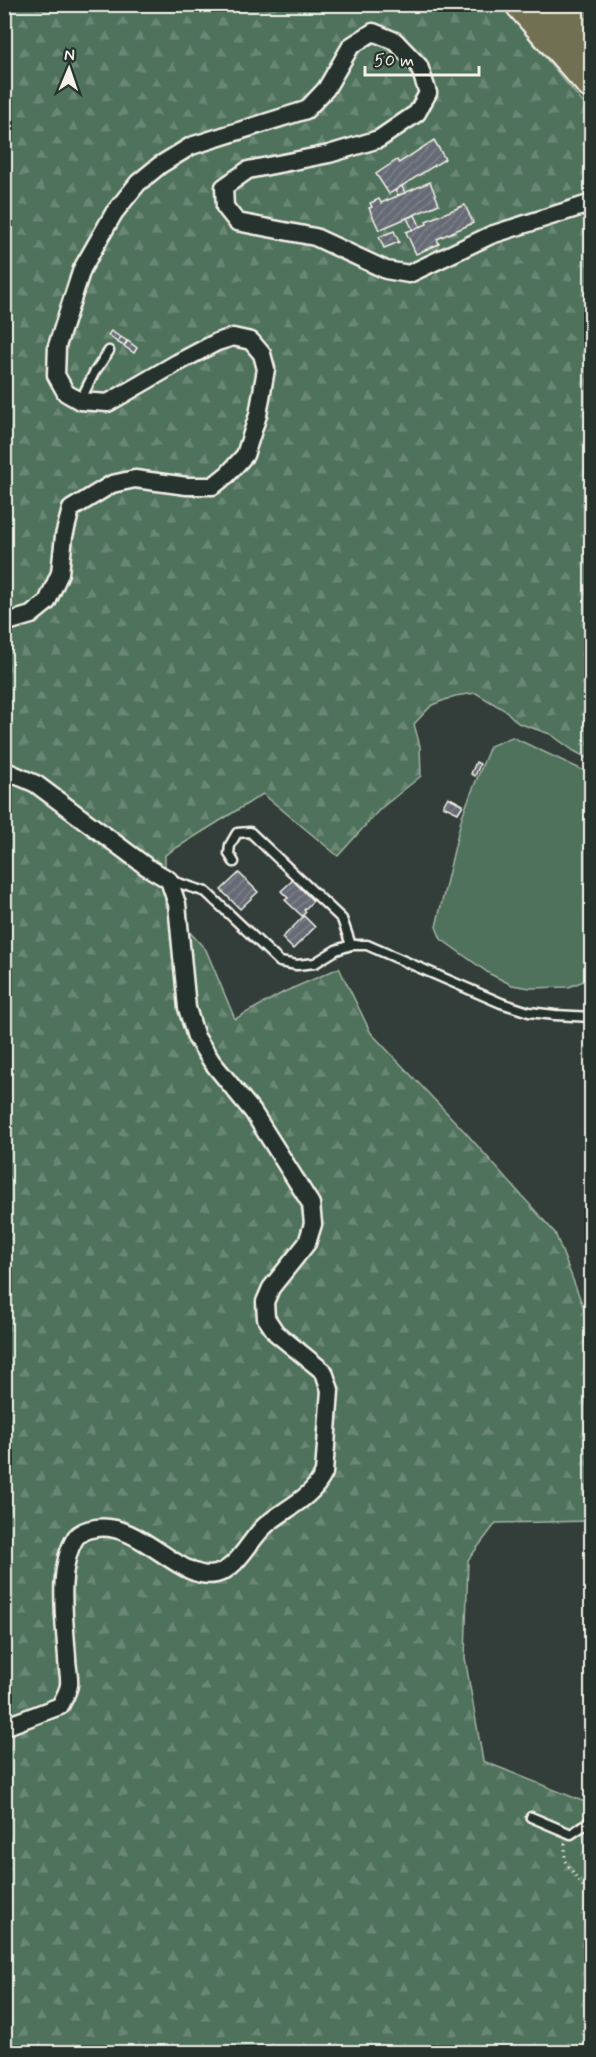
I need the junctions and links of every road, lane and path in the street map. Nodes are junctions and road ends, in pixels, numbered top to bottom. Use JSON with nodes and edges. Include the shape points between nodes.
{"nodes":[{"id":1,"x":522,"y":4,"type":"edge"},
{"id":2,"x":557,"y":4,"type":"edge"},
{"id":3,"x":586,"y":4,"type":"edge"},
{"id":4,"x":591,"y":10,"type":"edge"},
{"id":5,"x":591,"y":44,"type":"edge"},
{"id":6,"x":591,"y":83,"type":"edge"},
{"id":7,"x":591,"y":203,"type":"edge"},
{"id":8,"x":109,"y":351,"type":"dead end"},
{"id":9,"x":80,"y":401,"type":"junction"},
{"id":10,"x":4,"y":623,"type":"edge"},
{"id":11,"x":4,"y":770,"type":"edge"},
{"id":12,"x":234,"y":862,"type":"dead end"},
{"id":13,"x":169,"y":880,"type":"junction"},
{"id":14,"x":351,"y":945,"type":"junction"},
{"id":15,"x":591,"y":1017,"type":"edge"},
{"id":16,"x":4,"y":1727,"type":"edge"},
{"id":17,"x":531,"y":1818,"type":"dead end"},
{"id":18,"x":591,"y":1820,"type":"edge"},
{"id":19,"x":571,"y":1834,"type":"junction"},
{"id":20,"x":591,"y":1899,"type":"edge"}],
"edges":[{"from":1,"to":6,"type":"highway"},
{"from":2,"to":5,"type":"highway"},
{"from":3,"to":4,"type":"highway"},
{"from":7,"to":9,"type":"street","via":[[491,235],[409,274],[386,270],[315,237],[237,222],[225,207],[224,187],[248,170],[329,154],[378,139],[417,113],[428,93],[419,66],[395,41],[374,32],[351,46],[326,88],[306,110],[191,146],[138,183],[114,213],[82,269],[57,346],[56,375],[66,393]]},
{"from":8,"to":9,"type":"lane"},
{"from":9,"to":10,"type":"street","via":[[108,403],[177,363],[233,337],[251,342],[262,354],[266,369],[258,415],[245,455],[228,474],[213,486],[135,479],[112,484],[71,509],[60,573],[47,602],[31,615]]},
{"from":11,"to":13,"type":"street","via":[[36,784]]},
{"from":12,"to":14,"type":"lane","via":[[229,854],[230,845],[237,833],[250,832],[342,919]]},
{"from":13,"to":14,"type":"lane","via":[[206,892],[280,962],[315,963]]},
{"from":13,"to":16,"type":"street","via":[[177,904],[187,1008],[196,1037],[253,1112],[311,1204],[313,1224],[307,1243],[271,1288],[265,1302],[266,1318],[276,1333],[324,1372],[330,1390],[324,1473],[306,1498],[257,1532],[227,1570],[213,1575],[178,1564],[127,1531],[108,1526],[78,1534],[69,1551],[65,1572],[69,1686],[60,1706]]},
{"from":14,"to":15,"type":"lane","via":[[367,945],[529,1012]]},
{"from":17,"to":19,"type":"lane"},
{"from":18,"to":19,"type":"lane"},
{"from":19,"to":20,"type":"path","via":[[565,1844],[564,1861]]}]}
